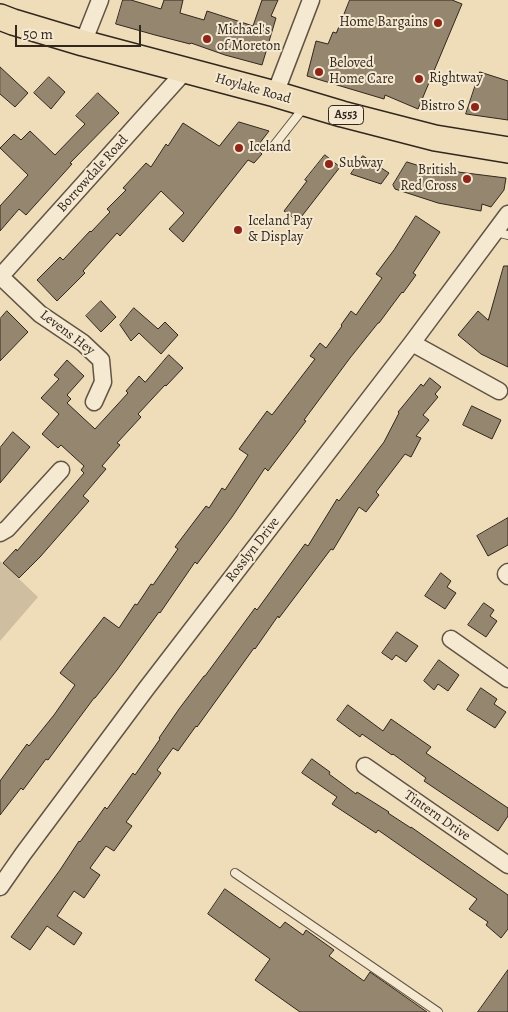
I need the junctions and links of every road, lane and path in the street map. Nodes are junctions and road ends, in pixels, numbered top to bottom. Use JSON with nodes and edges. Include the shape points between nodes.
{"nodes":[{"id":1,"x":100,"y":0,"type":"edge"},
{"id":2,"x":311,"y":0,"type":"edge"},
{"id":3,"x":0,"y":17,"type":"edge"},
{"id":4,"x":83,"y":42,"type":"junction"},
{"id":5,"x":186,"y":70,"type":"junction"},
{"id":6,"x":275,"y":94,"type":"junction"},
{"id":7,"x":306,"y":104,"type":"junction"},
{"id":8,"x":272,"y":148,"type":"dead end"},
{"id":9,"x":508,"y":150,"type":"edge"},
{"id":10,"x":508,"y":214,"type":"edge"},
{"id":11,"x":502,"y":234,"type":"edge"},
{"id":12,"x":0,"y":276,"type":"edge"},
{"id":13,"x":412,"y":343,"type":"junction"},
{"id":14,"x":499,"y":391,"type":"dead end"},
{"id":15,"x":94,"y":402,"type":"dead end"},
{"id":16,"x":60,"y":470,"type":"dead end"},
{"id":17,"x":0,"y":533,"type":"edge"},
{"id":18,"x":508,"y":572,"type":"edge"},
{"id":19,"x":508,"y":576,"type":"edge"},
{"id":20,"x":451,"y":639,"type":"dead end"},
{"id":21,"x":508,"y":679,"type":"edge"},
{"id":22,"x":365,"y":766,"type":"dead end"},
{"id":23,"x":508,"y":865,"type":"edge"},
{"id":24,"x":235,"y":873,"type":"dead end"},
{"id":25,"x":0,"y":887,"type":"edge"},
{"id":26,"x":438,"y":1012,"type":"edge"}],
"edges":[{"from":1,"to":4,"type":"street"},
{"from":2,"to":6,"type":"street"},
{"from":3,"to":4,"type":"main road","name":"Hoylake Road","number":"A553"},
{"from":4,"to":5,"type":"main road","name":"Hoylake Road","number":"A553"},
{"from":5,"to":6,"type":"main road","name":"Hoylake Road","number":"A553"},
{"from":5,"to":12,"type":"street","name":"Borrowdale Road"},
{"from":6,"to":7,"type":"main road","name":"Hoylake Road","number":"A553"},
{"from":7,"to":8,"type":"lane"},
{"from":7,"to":9,"type":"main road","name":"Hoylake Road","number":"A553","via":[[435,138]]},
{"from":10,"to":11,"type":"street","name":"Rosslyn Drive"},
{"from":11,"to":13,"type":"street","name":"Rosslyn Drive"},
{"from":12,"to":15,"type":"street","name":"Levens Hey","via":[[40,314],[83,343],[100,360],[103,382]]},
{"from":13,"to":14,"type":"street"},
{"from":13,"to":25,"type":"street","name":"Rosslyn Drive","via":[[146,689]]},
{"from":16,"to":17,"type":"street"},
{"from":18,"to":19,"type":"street"},
{"from":20,"to":21,"type":"street"},
{"from":22,"to":23,"type":"street","name":"Tintern Drive"},
{"from":24,"to":26,"type":"lane"}]}
